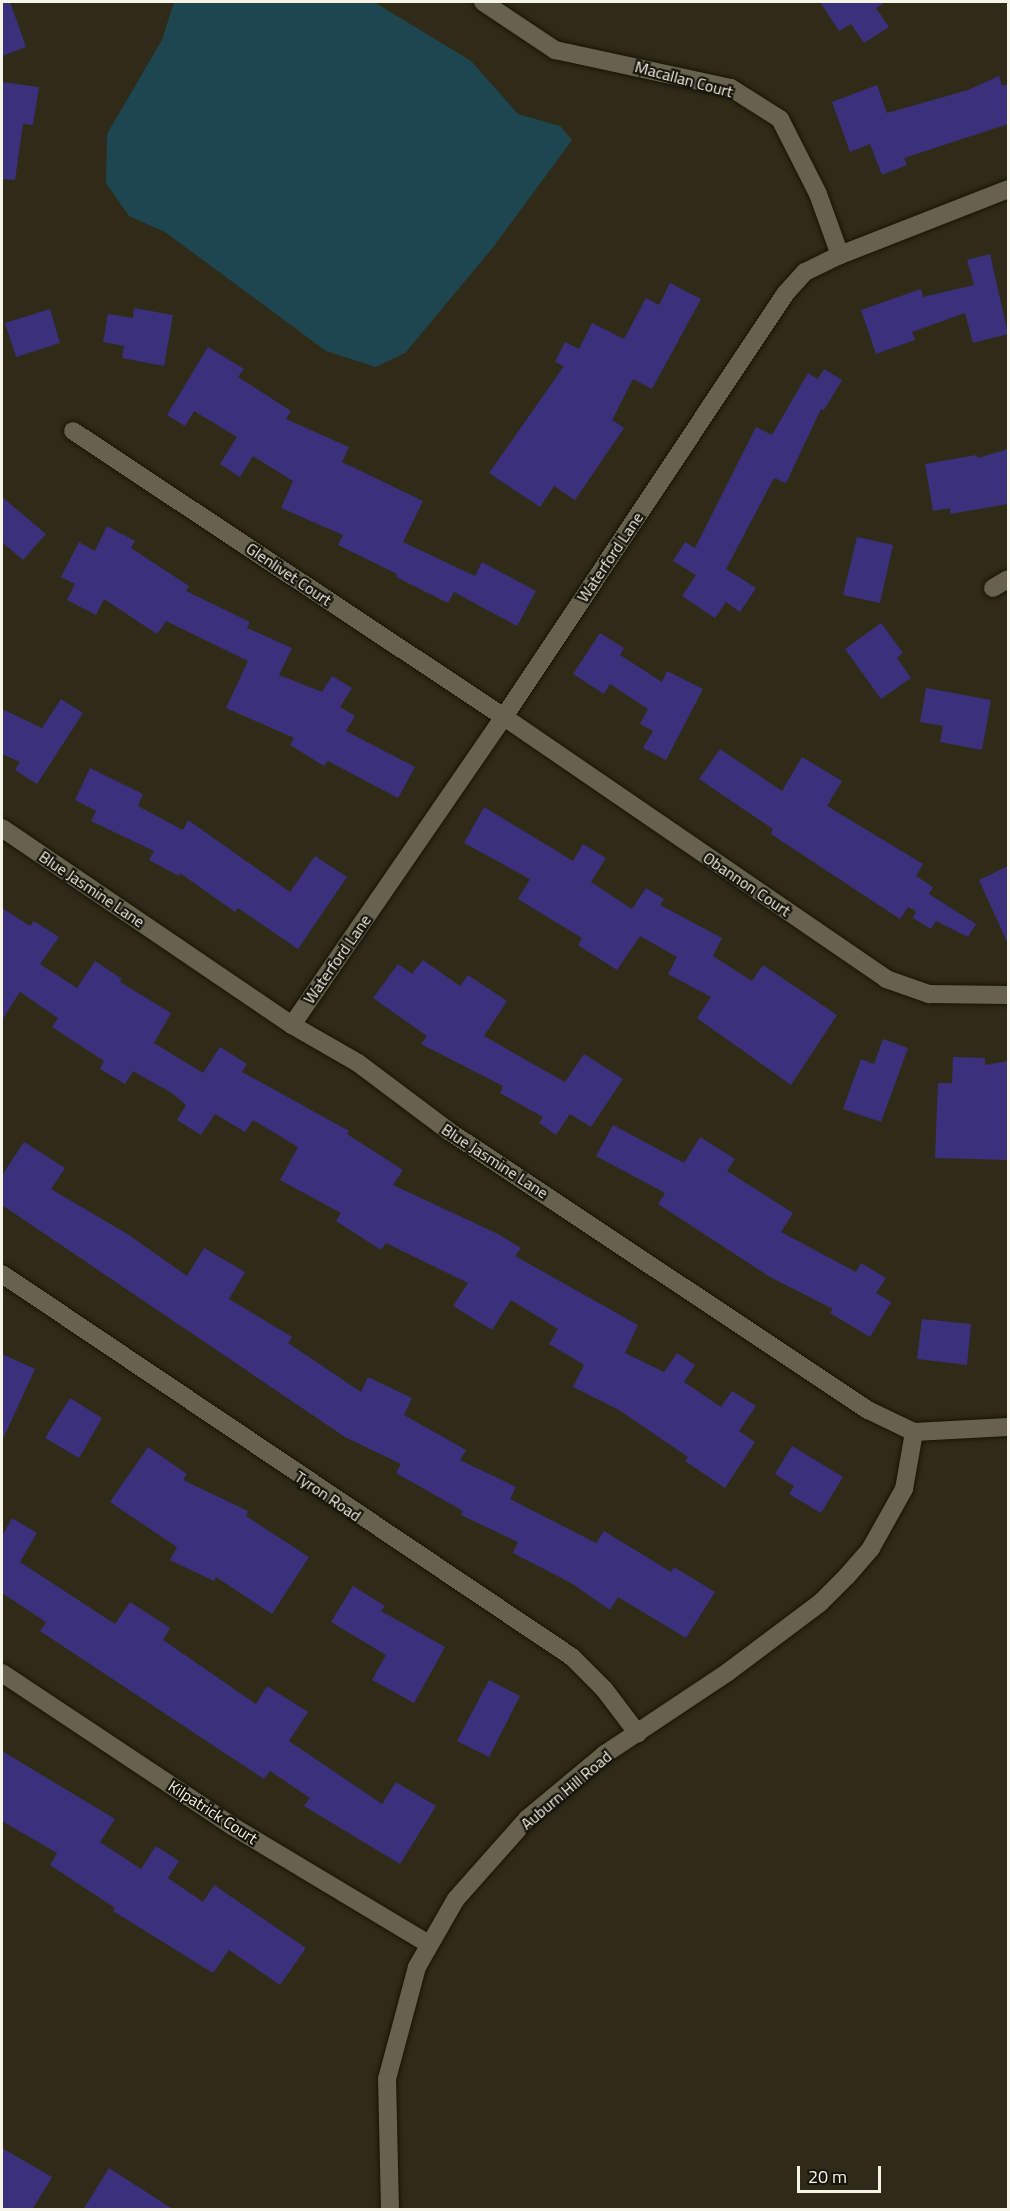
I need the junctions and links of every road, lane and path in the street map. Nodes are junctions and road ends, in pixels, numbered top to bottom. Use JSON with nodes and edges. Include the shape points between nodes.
{"nodes":[{"id":1,"x":483,"y":2,"type":"edge"},
{"id":2,"x":1008,"y":189,"type":"edge"},
{"id":3,"x":840,"y":255,"type":"junction"},
{"id":4,"x":74,"y":431,"type":"dead end"},
{"id":5,"x":504,"y":717,"type":"junction"},
{"id":6,"x":2,"y":828,"type":"edge"},
{"id":7,"x":1008,"y":994,"type":"edge"},
{"id":8,"x":292,"y":1024,"type":"junction"},
{"id":9,"x":2,"y":1274,"type":"edge"},
{"id":10,"x":1008,"y":1427,"type":"edge"},
{"id":11,"x":914,"y":1432,"type":"junction"},
{"id":12,"x":2,"y":1673,"type":"edge"},
{"id":13,"x":638,"y":1734,"type":"junction"},
{"id":14,"x":428,"y":1944,"type":"junction"},
{"id":15,"x":390,"y":2210,"type":"edge"}],
"edges":[{"from":1,"to":3,"type":"street","name":"Macallan Court","via":[[555,50],[731,88],[780,119],[818,195]]},
{"from":2,"to":3,"type":"street","name":"Waterford Lane"},
{"from":3,"to":5,"type":"street","name":"Waterford Lane","via":[[805,272],[785,294]]},
{"from":4,"to":5,"type":"street","name":"Glenlivet Court"},
{"from":5,"to":7,"type":"street","name":"Obannon Court","via":[[886,979],[929,994]]},
{"from":5,"to":8,"type":"street","name":"Waterford Lane"},
{"from":6,"to":8,"type":"street","name":"Blue Jasmine Lane"},
{"from":8,"to":11,"type":"street","name":"Blue Jasmine Lane","via":[[358,1063],[450,1132],[859,1404]]},
{"from":9,"to":13,"type":"street","name":"Tyron Road","via":[[572,1657],[604,1689]]},
{"from":10,"to":11,"type":"street"},
{"from":11,"to":13,"type":"street","name":"Auburn Hill Road","via":[[904,1489],[871,1548],[847,1576],[820,1603]]},
{"from":12,"to":14,"type":"street","name":"Kilpatrick Court","via":[[232,1826]]},
{"from":13,"to":14,"type":"street","name":"Auburn Hill Road","via":[[605,1754],[527,1819],[456,1899]]},
{"from":14,"to":15,"type":"street","name":"Auburn Hill Road","via":[[417,1967],[387,2079]]}]}
